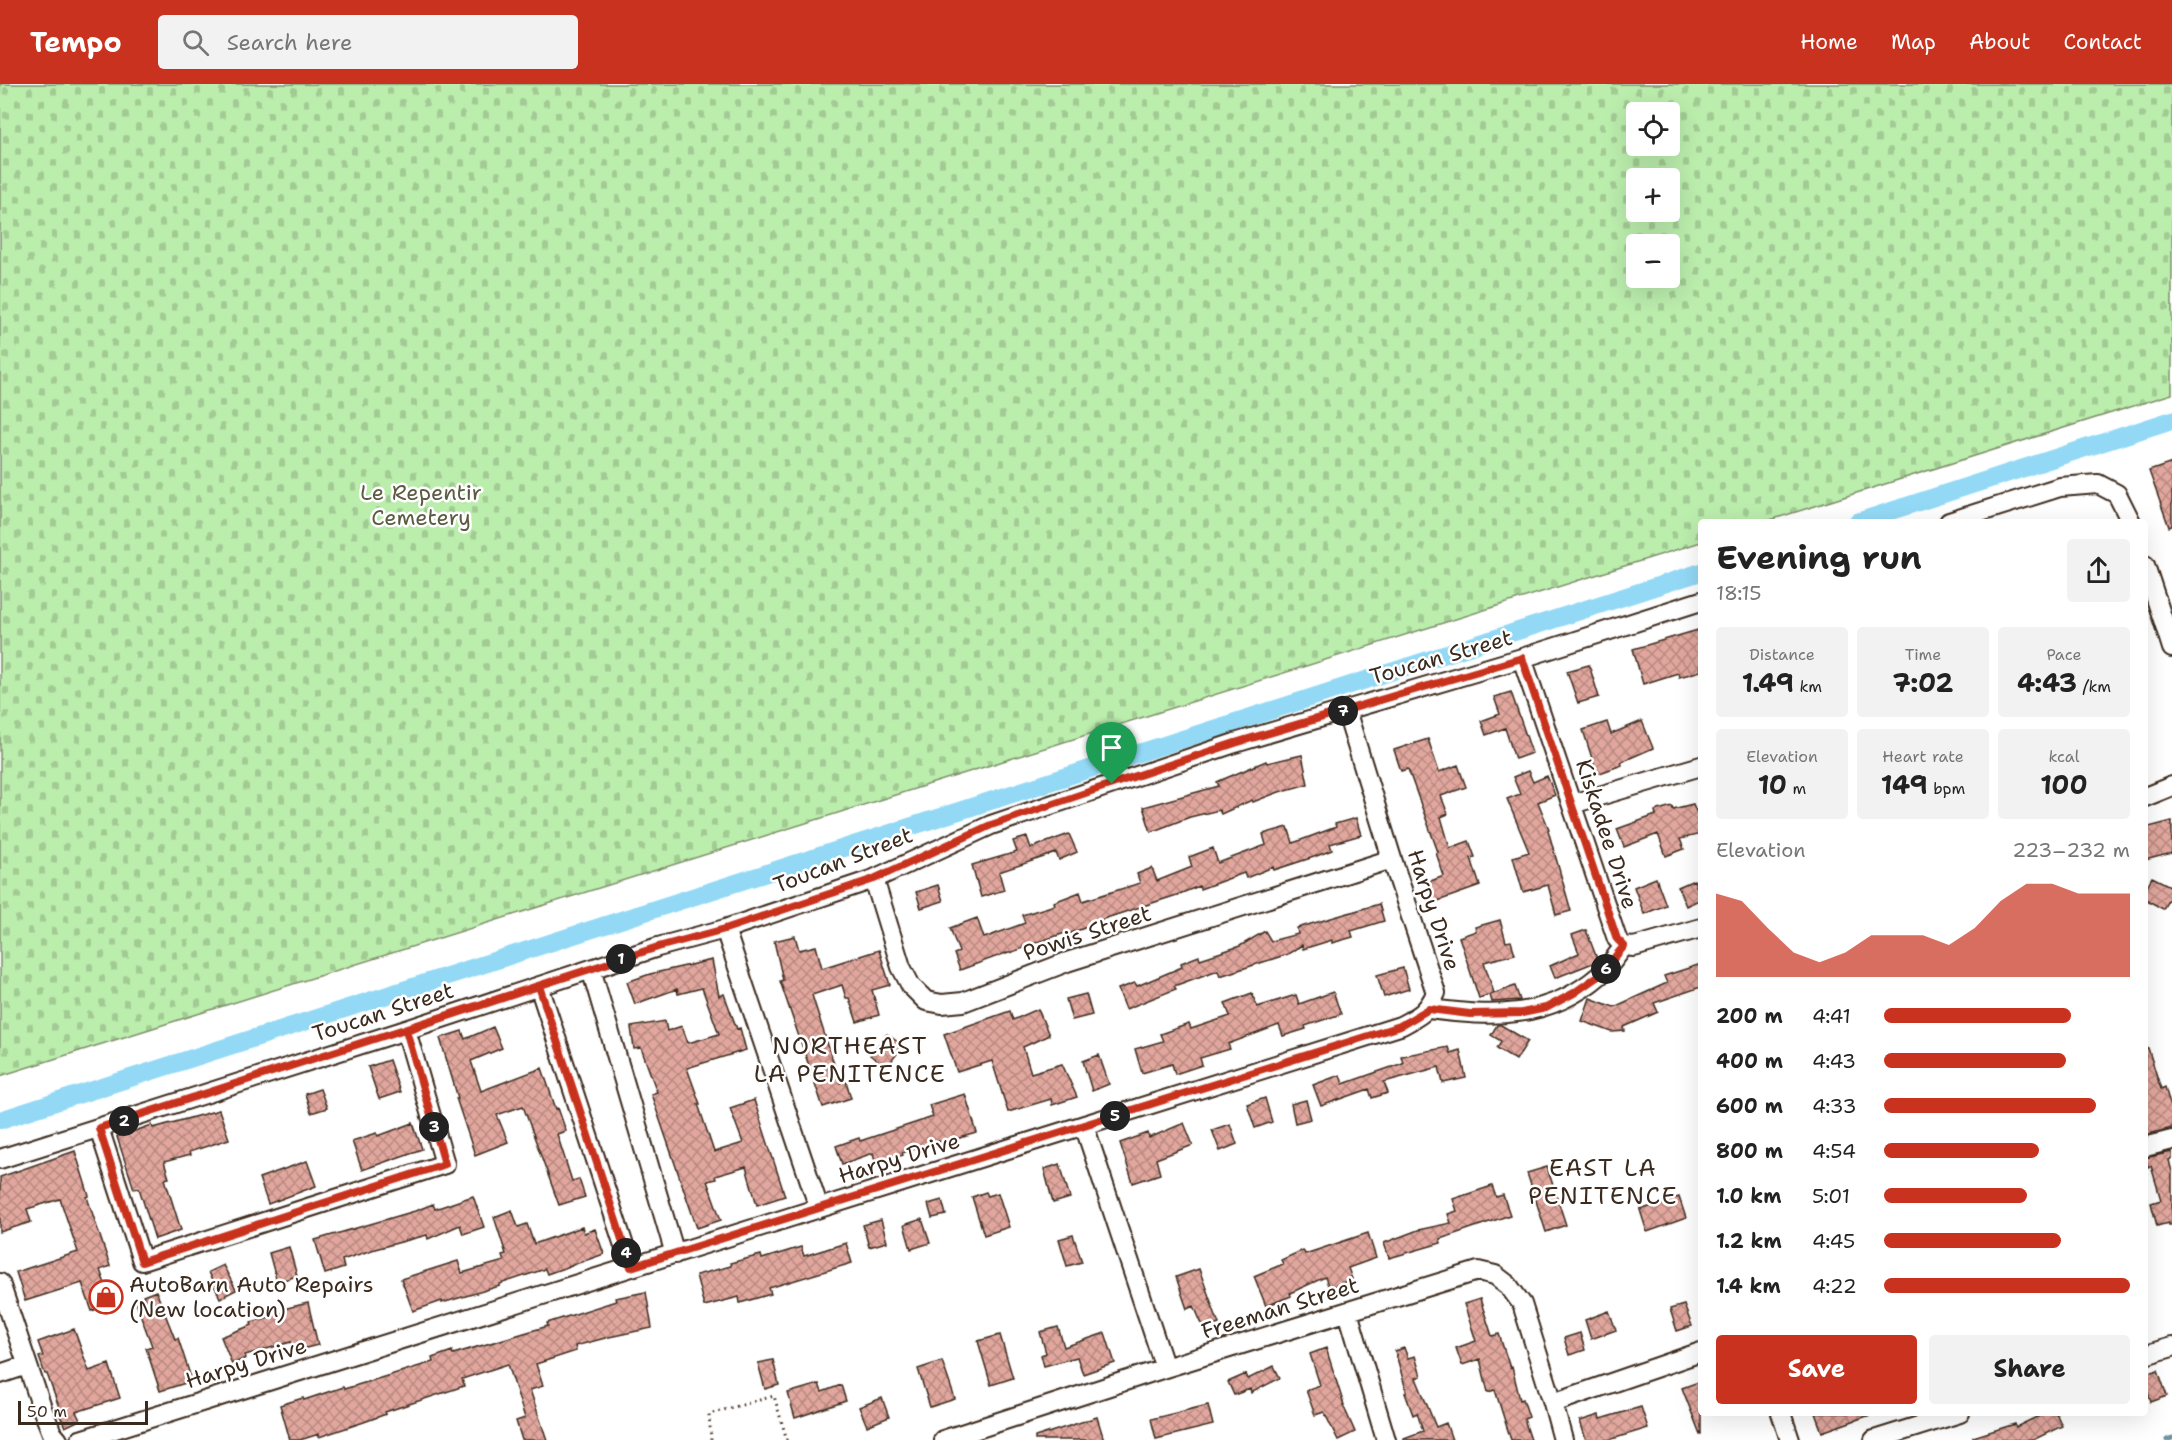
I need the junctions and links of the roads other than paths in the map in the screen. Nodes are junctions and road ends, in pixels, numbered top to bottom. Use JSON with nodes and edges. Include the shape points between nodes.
{"nodes":[{"id":1,"x":1959,"y":519,"type":"edge"},
{"id":2,"x":2129,"y":519,"type":"edge"},
{"id":3,"x":2148,"y":573,"type":"edge"},
{"id":4,"x":1698,"y":602,"type":"edge"},
{"id":5,"x":2169,"y":629,"type":"edge"},
{"id":6,"x":2172,"y":648,"type":"edge"},
{"id":7,"x":1522,"y":658,"type":"junction"},
{"id":8,"x":1346,"y":710,"type":"junction"},
{"id":9,"x":1698,"y":767,"type":"edge"},
{"id":10,"x":2172,"y":786,"type":"edge"},
{"id":11,"x":2148,"y":796,"type":"edge"},
{"id":12,"x":1572,"y":804,"type":"junction"},
{"id":13,"x":1392,"y":859,"type":"junction"},
{"id":14,"x":874,"y":879,"type":"junction"},
{"id":15,"x":725,"y":929,"type":"junction"},
{"id":16,"x":1698,"y":929,"type":"edge"},
{"id":17,"x":1624,"y":946,"type":"junction"},
{"id":18,"x":591,"y":969,"type":"junction"},
{"id":19,"x":539,"y":986,"type":"junction"},
{"id":20,"x":1429,"y":1009,"type":"junction"},
{"id":21,"x":406,"y":1030,"type":"junction"},
{"id":22,"x":1084,"y":1125,"type":"junction"},
{"id":23,"x":99,"y":1128,"type":"junction"},
{"id":24,"x":2172,"y":1140,"type":"edge"},
{"id":25,"x":2148,"y":1146,"type":"edge"},
{"id":26,"x":0,"y":1159,"type":"edge"},
{"id":27,"x":819,"y":1208,"type":"junction"},
{"id":28,"x":675,"y":1254,"type":"junction"},
{"id":29,"x":631,"y":1267,"type":"junction"},
{"id":30,"x":1,"y":1289,"type":"edge"},
{"id":31,"x":1348,"y":1312,"type":"junction"},
{"id":32,"x":2172,"y":1347,"type":"edge"},
{"id":33,"x":1698,"y":1353,"type":"edge"},
{"id":34,"x":2148,"y":1354,"type":"edge"},
{"id":35,"x":27,"y":1365,"type":"junction"},
{"id":36,"x":1165,"y":1368,"type":"junction"},
{"id":37,"x":0,"y":1374,"type":"edge"},
{"id":38,"x":1553,"y":1402,"type":"junction"},
{"id":39,"x":1781,"y":1416,"type":"edge"},
{"id":40,"x":1950,"y":1416,"type":"edge"},
{"id":41,"x":981,"y":1434,"type":"edge"},
{"id":42,"x":56,"y":1440,"type":"edge"},
{"id":43,"x":80,"y":1440,"type":"edge"},
{"id":44,"x":943,"y":1440,"type":"edge"},
{"id":45,"x":1386,"y":1440,"type":"edge"},
{"id":46,"x":1563,"y":1440,"type":"edge"},
{"id":47,"x":1790,"y":1440,"type":"edge"},
{"id":48,"x":1874,"y":1440,"type":"edge"}],
"edges":[{"from":1,"to":2,"type":"street","via":[[2060,488],[2098,484],[2116,494]]},
{"from":3,"to":5,"type":"street"},
{"from":4,"to":7,"type":"street","name":"Toucan Street"},
{"from":5,"to":6,"type":"street"},
{"from":7,"to":8,"type":"street","name":"Toucan Street"},
{"from":7,"to":12,"type":"street","name":"Kiskadee Drive"},
{"from":8,"to":13,"type":"street","name":"Harpy Drive"},
{"from":8,"to":14,"type":"street","name":"Toucan Street","via":[[991,825]]},
{"from":9,"to":12,"type":"street"},
{"from":10,"to":11,"type":"street"},
{"from":12,"to":17,"type":"street","name":"Kiskadee Drive","via":[[1617,939]]},
{"from":13,"to":14,"type":"street","name":"Powis Street","via":[[1067,962],[963,1002],[942,1004],[926,1001],[911,986],[901,967]]},
{"from":13,"to":20,"type":"street","name":"Harpy Drive","via":[[1436,993]]},
{"from":14,"to":15,"type":"street","name":"Toucan Street"},
{"from":15,"to":18,"type":"street","name":"Toucan Street"},
{"from":15,"to":27,"type":"street"},
{"from":16,"to":17,"type":"street","via":[[1634,947]]},
{"from":17,"to":20,"type":"street","via":[[1601,974],[1546,1008],[1522,1013],[1470,1014]]},
{"from":18,"to":19,"type":"street","name":"Toucan Street"},
{"from":18,"to":28,"type":"street"},
{"from":19,"to":21,"type":"street","name":"Toucan Street"},
{"from":19,"to":29,"type":"street"},
{"from":20,"to":22,"type":"street","name":"Harpy Drive","via":[[1400,1026]]},
{"from":21,"to":23,"type":"street","name":"Toucan Street"},
{"from":21,"to":23,"type":"street","via":[[445,1164],[142,1262]]},
{"from":22,"to":27,"type":"street","name":"Harpy Drive"},
{"from":22,"to":36,"type":"street"},
{"from":23,"to":26,"type":"street","name":"Toucan Street"},
{"from":24,"to":25,"type":"street"},
{"from":27,"to":28,"type":"street","name":"Harpy Drive"},
{"from":28,"to":29,"type":"street","name":"Harpy Drive"},
{"from":29,"to":43,"type":"street","name":"Harpy Drive"},
{"from":30,"to":35,"type":"street"},
{"from":31,"to":36,"type":"street","name":"Freeman Street"},
{"from":31,"to":38,"type":"street","name":"Freeman Street","via":[[1478,1271],[1495,1275],[1522,1304]]},
{"from":31,"to":45,"type":"street"},
{"from":32,"to":34,"type":"street"},
{"from":33,"to":38,"type":"street"},
{"from":35,"to":37,"type":"street"},
{"from":35,"to":42,"type":"street"},
{"from":36,"to":41,"type":"street","name":"Freeman Street"},
{"from":38,"to":46,"type":"street","name":"Freeman Street"},
{"from":39,"to":47,"type":"street"},
{"from":40,"to":48,"type":"street"},
{"from":41,"to":44,"type":"street","name":"Freeman Street"}]}
